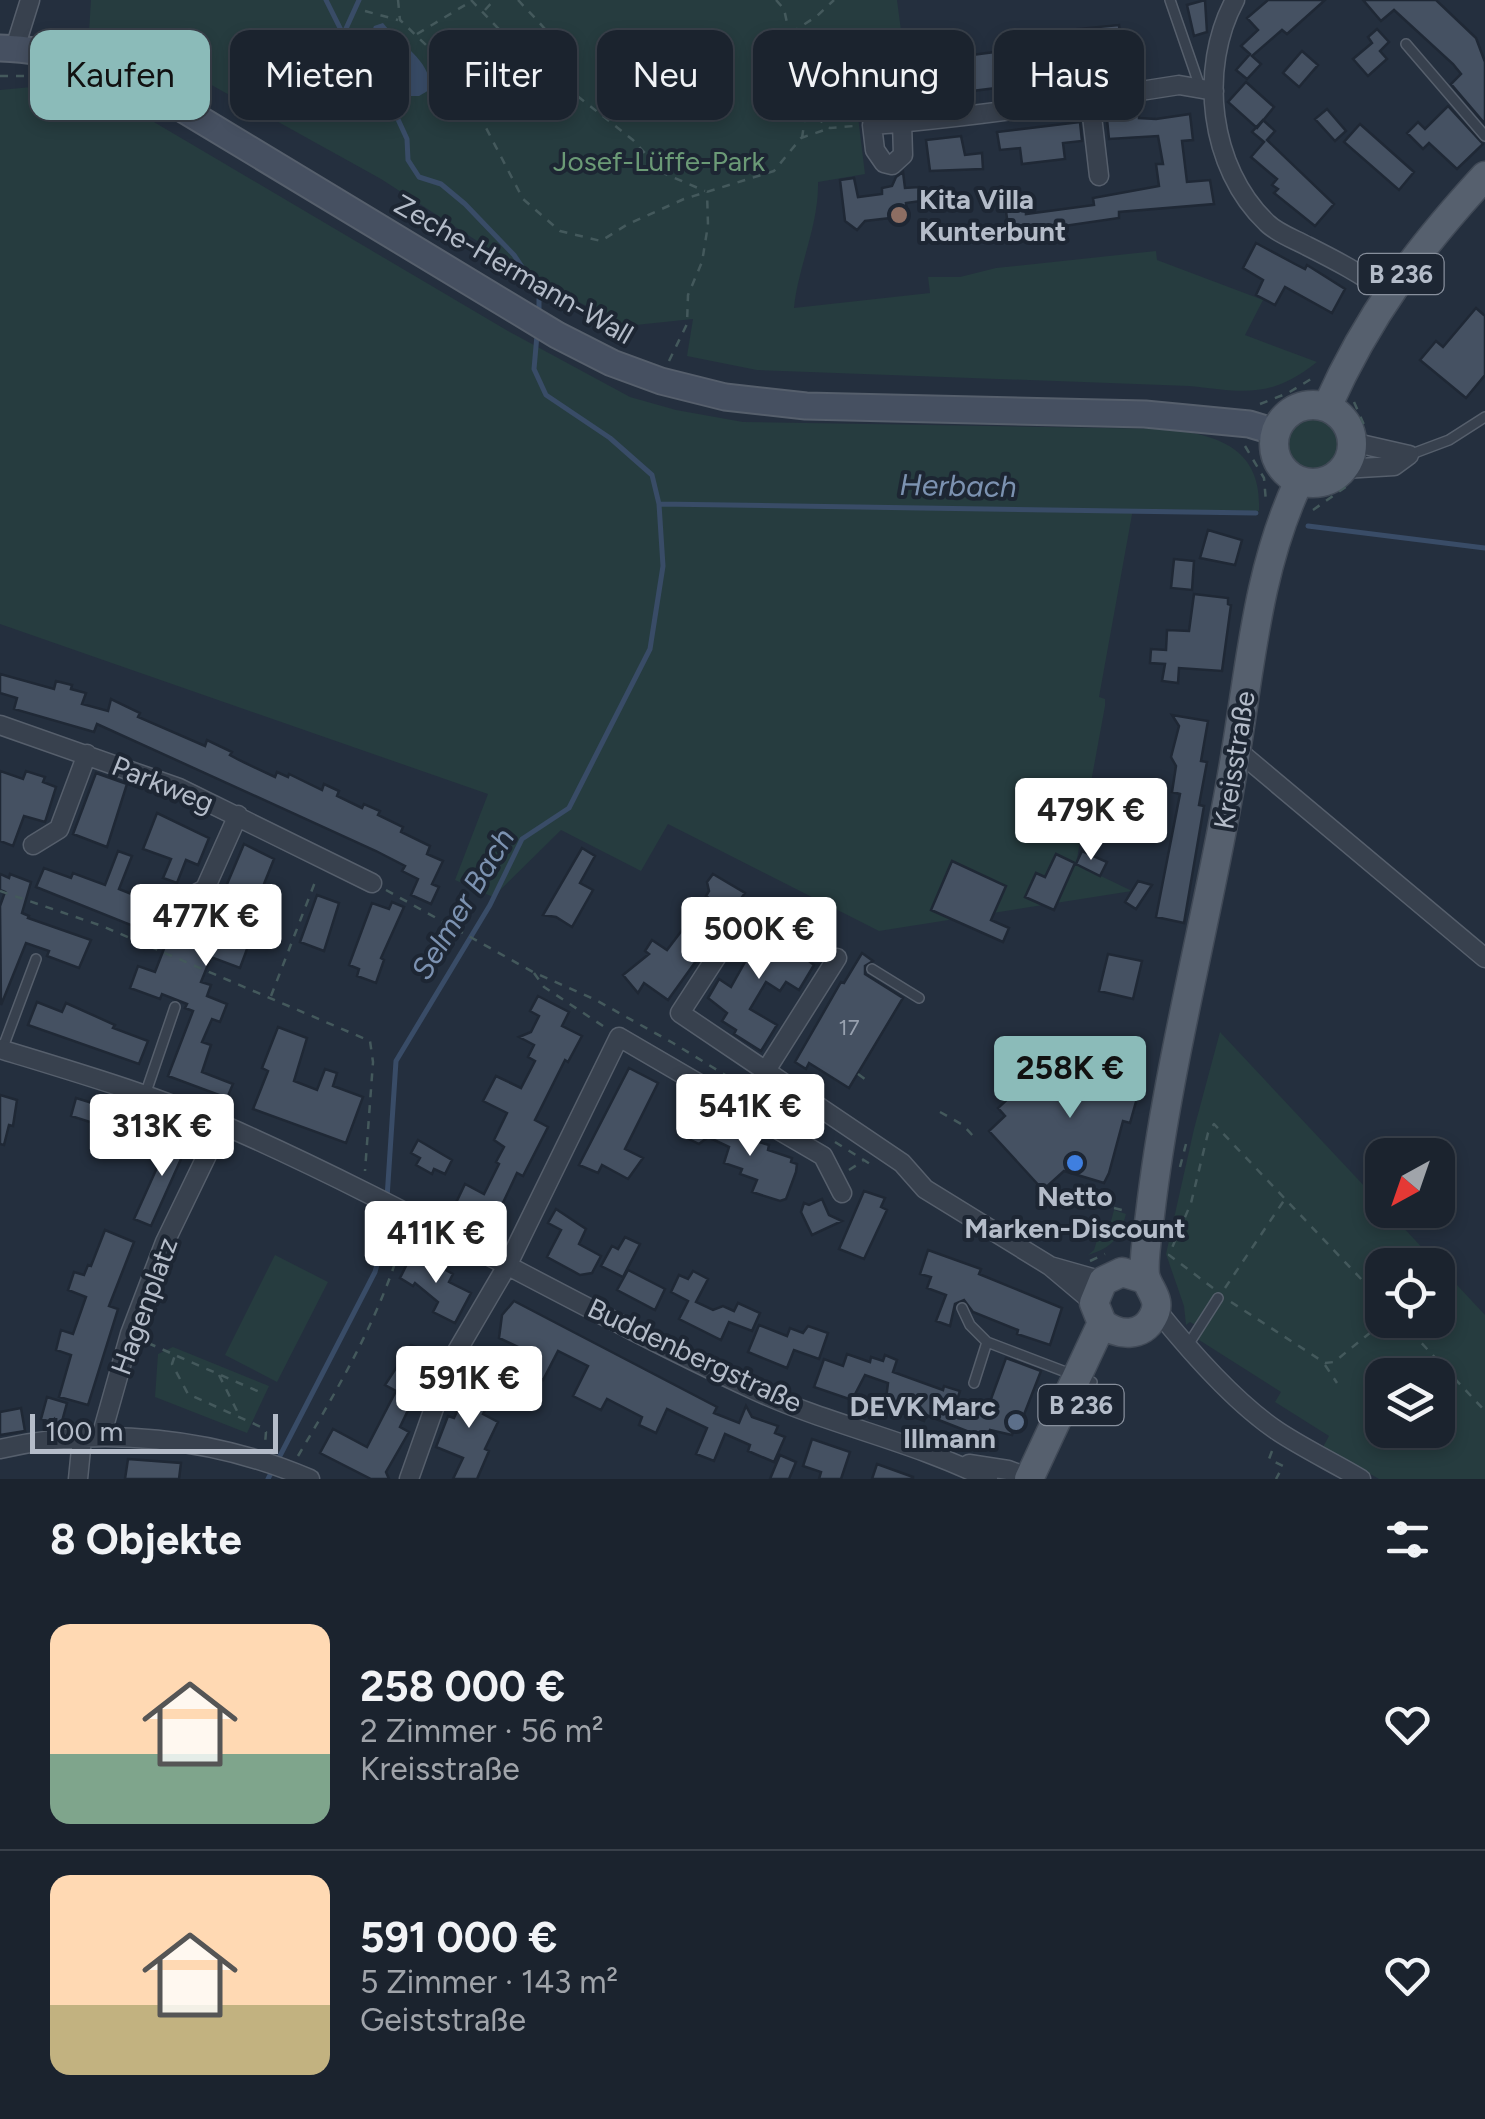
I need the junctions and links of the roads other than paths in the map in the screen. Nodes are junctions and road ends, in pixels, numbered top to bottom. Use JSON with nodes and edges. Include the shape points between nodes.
{"nodes":[{"id":1,"x":30,"y":0,"type":"edge"},
{"id":2,"x":1170,"y":0,"type":"edge"},
{"id":3,"x":1235,"y":0,"type":"edge"},
{"id":4,"x":1406,"y":44,"type":"dead end"},
{"id":5,"x":8,"y":48,"type":"edge"},
{"id":6,"x":1206,"y":89,"type":"junction"},
{"id":7,"x":1144,"y":90,"type":"edge"},
{"id":8,"x":994,"y":112,"type":"edge"},
{"id":9,"x":1093,"y":120,"type":"edge"},
{"id":10,"x":902,"y":122,"type":"junction"},
{"id":11,"x":1485,"y":136,"type":"edge"},
{"id":12,"x":1099,"y":176,"type":"dead end"},
{"id":13,"x":1485,"y":176,"type":"edge"},
{"id":14,"x":1388,"y":293,"type":"junction"},
{"id":15,"x":1326,"y":407,"type":"junction"},
{"id":16,"x":1485,"y":417,"type":"edge"},
{"id":17,"x":1276,"y":432,"type":"junction"},
{"id":18,"x":1408,"y":455,"type":"junction"},
{"id":19,"x":1347,"y":456,"type":"junction"},
{"id":20,"x":1299,"y":481,"type":"junction"},
{"id":21,"x":0,"y":726,"type":"edge"},
{"id":22,"x":1237,"y":750,"type":"junction"},
{"id":23,"x":87,"y":754,"type":"junction"},
{"id":24,"x":238,"y":815,"type":"junction"},
{"id":25,"x":32,"y":844,"type":"dead end"},
{"id":26,"x":372,"y":882,"type":"road end"},
{"id":27,"x":186,"y":899,"type":"dead end"},
{"id":28,"x":741,"y":919,"type":"dead end"},
{"id":29,"x":36,"y":958,"type":"dead end"},
{"id":30,"x":836,"y":958,"type":"dead end"},
{"id":31,"x":1485,"y":958,"type":"edge"},
{"id":32,"x":872,"y":970,"type":"dead end"},
{"id":33,"x":920,"y":998,"type":"dead end"},
{"id":34,"x":175,"y":1007,"type":"dead end"},
{"id":35,"x":1,"y":1050,"type":"edge"},
{"id":36,"x":766,"y":1072,"type":"junction"},
{"id":37,"x":145,"y":1096,"type":"junction"},
{"id":38,"x":222,"y":1124,"type":"junction"},
{"id":39,"x":842,"y":1193,"type":"dead end"},
{"id":40,"x":508,"y":1264,"type":"junction"},
{"id":41,"x":1220,"y":1296,"type":"road end"},
{"id":42,"x":1123,"y":1304,"type":"junction"},
{"id":43,"x":962,"y":1308,"type":"dead end"},
{"id":44,"x":987,"y":1342,"type":"junction"},
{"id":45,"x":1186,"y":1347,"type":"junction"},
{"id":46,"x":1085,"y":1379,"type":"junction"},
{"id":47,"x":974,"y":1382,"type":"dead end"},
{"id":48,"x":92,"y":1438,"type":"junction"},
{"id":49,"x":0,"y":1449,"type":"edge"},
{"id":50,"x":954,"y":1462,"type":"junction"},
{"id":51,"x":78,"y":1479,"type":"edge"},
{"id":52,"x":310,"y":1479,"type":"edge"},
{"id":53,"x":408,"y":1479,"type":"edge"},
{"id":54,"x":988,"y":1479,"type":"edge"},
{"id":55,"x":1034,"y":1479,"type":"edge"},
{"id":56,"x":1361,"y":1479,"type":"edge"}],
"edges":[{"from":1,"to":5,"type":"street"},
{"from":2,"to":6,"type":"lane"},
{"from":3,"to":6,"type":"street"},
{"from":4,"to":11,"type":"lane"},
{"from":5,"to":17,"type":"street","name":"Zeche-Hermann-Wall","via":[[103,69],[168,100],[557,335],[644,375],[724,398],[806,406],[1145,414]]},
{"from":6,"to":7,"type":"street"},
{"from":6,"to":14,"type":"street","via":[[1220,148],[1268,225]]},
{"from":8,"to":10,"type":"street"},
{"from":9,"to":12,"type":"street"},
{"from":10,"to":10,"type":"street","via":[[872,125],[878,157],[892,164],[903,155]]},
{"from":13,"to":14,"type":"main road","number":"B 236"},
{"from":14,"to":15,"type":"main road","number":"B 236"},
{"from":15,"to":17,"type":"main road","via":[[1295,409]]},
{"from":15,"to":19,"type":"main road","via":[[1348,428]]},
{"from":16,"to":18,"type":"lane"},
{"from":17,"to":20,"type":"main road","via":[[1278,462]]},
{"from":18,"to":19,"type":"street"},
{"from":18,"to":19,"type":"street","via":[[1394,466]]},
{"from":19,"to":20,"type":"main road","via":[[1324,483]]},
{"from":20,"to":22,"type":"main road","name":"Kreisstraße","via":[[1266,570]]},
{"from":21,"to":23,"type":"street","name":"Parkweg"},
{"from":22,"to":31,"type":"street"},
{"from":22,"to":42,"type":"main road","name":"Kreisstraße"},
{"from":23,"to":24,"type":"street","name":"Parkweg"},
{"from":23,"to":25,"type":"street","name":"Parkweg","via":[[59,828]]},
{"from":24,"to":26,"type":"street","name":"Parkweg"},
{"from":24,"to":27,"type":"street","name":"Parkweg","via":[[205,889]]},
{"from":28,"to":36,"type":"street","via":[[680,1013]]},
{"from":29,"to":35,"type":"lane"},
{"from":30,"to":36,"type":"street"},
{"from":32,"to":33,"type":"lane"},
{"from":34,"to":37,"type":"lane"},
{"from":35,"to":37,"type":"street","name":"Buddenbergstraße"},
{"from":36,"to":42,"type":"street","via":[[902,1164],[925,1189]]},
{"from":37,"to":38,"type":"street","name":"Buddenbergstraße"},
{"from":38,"to":40,"type":"street","name":"Buddenbergstraße"},
{"from":38,"to":48,"type":"street","name":"Hagenplatz","via":[[165,1242]]},
{"from":39,"to":40,"type":"street","via":[[823,1156],[620,1037]]},
{"from":40,"to":50,"type":"street","name":"Buddenbergstraße","via":[[756,1391]]},
{"from":40,"to":53,"type":"street","via":[[450,1364]]},
{"from":41,"to":45,"type":"lane"},
{"from":42,"to":45,"type":"street"},
{"from":42,"to":46,"type":"main road","name":"Kreisstraße"},
{"from":43,"to":44,"type":"lane"},
{"from":44,"to":46,"type":"lane"},
{"from":44,"to":47,"type":"lane"},
{"from":45,"to":56,"type":"street","via":[[1267,1423]]},
{"from":46,"to":55,"type":"main road","name":"Kreisstraße","number":"B 236"},
{"from":48,"to":49,"type":"street"},
{"from":48,"to":51,"type":"street","name":"Hagenplatz"},
{"from":48,"to":52,"type":"street","via":[[184,1443],[262,1460]]},
{"from":50,"to":54,"type":"street","name":"Buddenbergstraße"},
{"from":50,"to":55,"type":"street","name":"Buddenbergstraße"}]}
